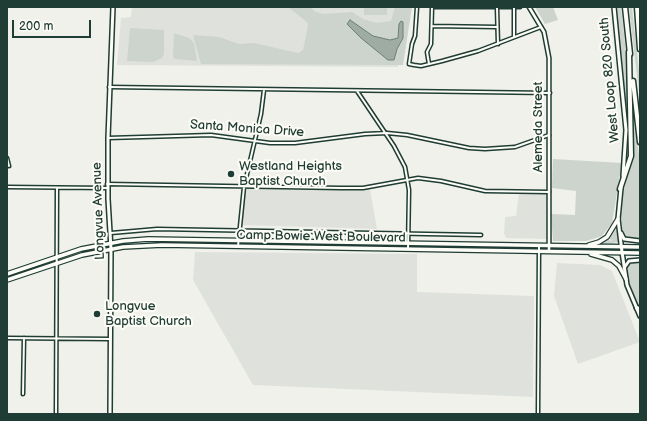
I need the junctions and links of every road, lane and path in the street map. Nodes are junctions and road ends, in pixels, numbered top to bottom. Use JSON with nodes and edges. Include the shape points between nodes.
{"nodes":[{"id":1,"x":114,"y":7,"type":"edge"},
{"id":2,"x":417,"y":7,"type":"edge"},
{"id":3,"x":433,"y":7,"type":"edge"},
{"id":4,"x":520,"y":7,"type":"edge"},
{"id":5,"x":529,"y":7,"type":"edge"},
{"id":6,"x":614,"y":7,"type":"edge"},
{"id":7,"x":625,"y":7,"type":"edge"},
{"id":8,"x":637,"y":7,"type":"edge"},
{"id":9,"x":497,"y":8,"type":"edge"},
{"id":10,"x":514,"y":8,"type":"edge"},
{"id":11,"x":432,"y":26,"type":"junction"},
{"id":12,"x":497,"y":27,"type":"junction"},
{"id":13,"x":541,"y":27,"type":"junction"},
{"id":14,"x":514,"y":37,"type":"junction"},
{"id":15,"x":498,"y":44,"type":"junction"},
{"id":16,"x":640,"y":49,"type":"edge"},
{"id":17,"x":629,"y":52,"type":"junction"},
{"id":18,"x":429,"y":64,"type":"junction"},
{"id":19,"x":109,"y":87,"type":"junction"},
{"id":20,"x":264,"y":90,"type":"junction"},
{"id":21,"x":357,"y":91,"type":"junction"},
{"id":22,"x":550,"y":93,"type":"junction"},
{"id":23,"x":387,"y":133,"type":"junction"},
{"id":24,"x":550,"y":135,"type":"junction"},
{"id":25,"x":108,"y":138,"type":"junction"},
{"id":26,"x":255,"y":140,"type":"junction"},
{"id":27,"x":640,"y":142,"type":"edge"},
{"id":28,"x":7,"y":158,"type":"edge"},
{"id":29,"x":9,"y":166,"type":"dead end"},
{"id":30,"x":408,"y":179,"type":"junction"},
{"id":31,"x":107,"y":184,"type":"junction"},
{"id":32,"x":7,"y":187,"type":"edge"},
{"id":33,"x":244,"y":187,"type":"junction"},
{"id":34,"x":58,"y":188,"type":"junction"},
{"id":35,"x":107,"y":188,"type":"junction"},
{"id":36,"x":620,"y":189,"type":"junction"},
{"id":37,"x":549,"y":192,"type":"junction"},
{"id":38,"x":618,"y":219,"type":"junction"},
{"id":39,"x":619,"y":228,"type":"junction"},
{"id":40,"x":239,"y":230,"type":"junction"},
{"id":41,"x":110,"y":233,"type":"junction"},
{"id":42,"x":408,"y":234,"type":"junction"},
{"id":43,"x":481,"y":235,"type":"dead end"},
{"id":44,"x":239,"y":240,"type":"junction"},
{"id":45,"x":640,"y":241,"type":"edge"},
{"id":46,"x":325,"y":242,"type":"junction"},
{"id":47,"x":111,"y":243,"type":"junction"},
{"id":48,"x":409,"y":243,"type":"junction"},
{"id":49,"x":539,"y":245,"type":"junction"},
{"id":50,"x":549,"y":245,"type":"junction"},
{"id":51,"x":238,"y":246,"type":"junction"},
{"id":52,"x":585,"y":246,"type":"junction"},
{"id":53,"x":621,"y":246,"type":"junction"},
{"id":54,"x":640,"y":247,"type":"edge"},
{"id":55,"x":324,"y":248,"type":"junction"},
{"id":56,"x":111,"y":249,"type":"junction"},
{"id":57,"x":408,"y":249,"type":"junction"},
{"id":58,"x":539,"y":251,"type":"junction"},
{"id":59,"x":549,"y":251,"type":"junction"},
{"id":60,"x":578,"y":251,"type":"junction"},
{"id":61,"x":622,"y":252,"type":"junction"},
{"id":62,"x":640,"y":253,"type":"edge"},
{"id":63,"x":57,"y":256,"type":"junction"},
{"id":64,"x":640,"y":260,"type":"edge"},
{"id":65,"x":57,"y":262,"type":"junction"},
{"id":66,"x":624,"y":268,"type":"junction"},
{"id":67,"x":7,"y":274,"type":"edge"},
{"id":68,"x":626,"y":279,"type":"junction"},
{"id":69,"x":7,"y":280,"type":"edge"},
{"id":70,"x":639,"y":310,"type":"edge"},
{"id":71,"x":640,"y":316,"type":"edge"},
{"id":72,"x":7,"y":338,"type":"edge"},
{"id":73,"x":24,"y":338,"type":"junction"},
{"id":74,"x":56,"y":338,"type":"junction"},
{"id":75,"x":110,"y":339,"type":"junction"},
{"id":76,"x":23,"y":394,"type":"dead end"},
{"id":77,"x":56,"y":414,"type":"edge"},
{"id":78,"x":110,"y":414,"type":"edge"},
{"id":79,"x":538,"y":414,"type":"edge"}],
"edges":[{"from":1,"to":19,"type":"main road","name":"Longvue Avenue"},
{"from":2,"to":18,"type":"street","via":[[415,36],[409,64]]},
{"from":3,"to":9,"type":"street"},
{"from":3,"to":11,"type":"street"},
{"from":4,"to":10,"type":"street"},
{"from":5,"to":13,"type":"street","name":"Alemeda Street"},
{"from":6,"to":36,"type":"main road","name":"West Loop 820 South","via":[[626,130],[625,164]]},
{"from":7,"to":17,"type":"highway"},
{"from":8,"to":16,"type":"highway"},
{"from":9,"to":10,"type":"street"},
{"from":9,"to":12,"type":"street"},
{"from":10,"to":14,"type":"street"},
{"from":11,"to":12,"type":"street"},
{"from":11,"to":18,"type":"street","via":[[431,44],[427,52]]},
{"from":12,"to":15,"type":"street"},
{"from":13,"to":14,"type":"street"},
{"from":13,"to":22,"type":"street","name":"Alemeda Street","via":[[548,52]]},
{"from":14,"to":15,"type":"street"},
{"from":15,"to":18,"type":"street"},
{"from":17,"to":27,"type":"highway"},
{"from":17,"to":36,"type":"highway","via":[[631,156]]},
{"from":19,"to":20,"type":"street"},
{"from":19,"to":25,"type":"main road","name":"Longvue Avenue"},
{"from":20,"to":21,"type":"street"},
{"from":20,"to":26,"type":"street"},
{"from":21,"to":22,"type":"street"},
{"from":21,"to":23,"type":"street"},
{"from":22,"to":24,"type":"street","name":"Alemeda Street"},
{"from":23,"to":24,"type":"street","name":"Santa Monica Drive","via":[[485,149],[515,147]]},
{"from":23,"to":26,"type":"street","name":"Santa Monica Drive","via":[[295,143]]},
{"from":23,"to":30,"type":"street","via":[[402,158]]},
{"from":24,"to":37,"type":"street","name":"Alemeda Street"},
{"from":25,"to":26,"type":"street","name":"Santa Monica Drive","via":[[188,134]]},
{"from":25,"to":31,"type":"main road","name":"Longvue Avenue"},
{"from":26,"to":33,"type":"street"},
{"from":28,"to":29,"type":"street"},
{"from":30,"to":33,"type":"street","via":[[350,188]]},
{"from":30,"to":37,"type":"street","via":[[429,179],[484,191]]},
{"from":30,"to":42,"type":"street"},
{"from":31,"to":33,"type":"street"},
{"from":31,"to":35,"type":"main road","name":"Longvue Avenue"},
{"from":32,"to":34,"type":"street"},
{"from":33,"to":40,"type":"street"},
{"from":34,"to":35,"type":"street"},
{"from":34,"to":63,"type":"street"},
{"from":35,"to":41,"type":"main road","name":"Longvue Avenue"},
{"from":36,"to":38,"type":"main road","name":"West Loop 820 South"},
{"from":37,"to":50,"type":"street","name":"Alemeda Street"},
{"from":38,"to":39,"type":"main road","name":"West Loop 820 South"},
{"from":38,"to":52,"type":"main road","via":[[607,237]]},
{"from":39,"to":45,"type":"main road","via":[[624,240]]},
{"from":39,"to":53,"type":"main road","name":"West Loop 820 South"},
{"from":40,"to":41,"type":"street","via":[[157,229]]},
{"from":40,"to":42,"type":"street"},
{"from":40,"to":44,"type":"street"},
{"from":41,"to":47,"type":"main road","name":"Longvue Avenue"},
{"from":42,"to":43,"type":"street"},
{"from":42,"to":48,"type":"street"},
{"from":44,"to":46,"type":"main road","name":"Camp Bowie West Boulevard"},
{"from":44,"to":47,"type":"main road","name":"Camp Bowie West Boulevard","via":[[176,238]]},
{"from":44,"to":51,"type":"street"},
{"from":46,"to":48,"type":"main road","name":"Camp Bowie West Boulevard"},
{"from":46,"to":55,"type":"main road"},
{"from":47,"to":56,"type":"main road","name":"Longvue Avenue"},
{"from":47,"to":63,"type":"main road","name":"Camp Bowie West Boulevard"},
{"from":48,"to":49,"type":"main road","name":"Camp Bowie West Boulevard"},
{"from":48,"to":57,"type":"street"},
{"from":49,"to":50,"type":"main road","name":"Camp Bowie West Boulevard"},
{"from":49,"to":58,"type":"street"},
{"from":50,"to":52,"type":"main road","name":"Camp Bowie West Boulevard"},
{"from":50,"to":59,"type":"street","name":"Alemeda Street"},
{"from":51,"to":55,"type":"main road","name":"Camp Bowie West Boulevard"},
{"from":51,"to":56,"type":"main road","name":"Camp Bowie West Boulevard","via":[[162,245]]},
{"from":52,"to":53,"type":"main road","name":"Camp Bowie West Boulevard"},
{"from":53,"to":54,"type":"main road","name":"Camp Bowie West Boulevard"},
{"from":53,"to":61,"type":"main road","name":"West Loop 820 South"},
{"from":55,"to":57,"type":"main road","name":"Camp Bowie West Boulevard"},
{"from":56,"to":65,"type":"main road","name":"Camp Bowie West Boulevard"},
{"from":56,"to":75,"type":"main road","name":"Longvue Avenue"},
{"from":57,"to":58,"type":"main road","name":"Camp Bowie West Boulevard"},
{"from":58,"to":59,"type":"main road","name":"Camp Bowie West Boulevard"},
{"from":58,"to":79,"type":"street"},
{"from":59,"to":60,"type":"main road","name":"Camp Bowie West Boulevard"},
{"from":60,"to":61,"type":"main road","name":"Camp Bowie West Boulevard"},
{"from":60,"to":68,"type":"main road","via":[[612,260],[619,266]]},
{"from":61,"to":62,"type":"main road","name":"Camp Bowie West Boulevard"},
{"from":61,"to":66,"type":"main road","name":"West Loop 820 South"},
{"from":63,"to":65,"type":"street"},
{"from":63,"to":67,"type":"main road","name":"Camp Bowie West Boulevard"},
{"from":64,"to":66,"type":"main road","via":[[629,261]]},
{"from":65,"to":69,"type":"main road","name":"Camp Bowie West Boulevard"},
{"from":65,"to":74,"type":"street"},
{"from":66,"to":68,"type":"main road","name":"West Loop 820 South"},
{"from":68,"to":70,"type":"main road","name":"West Loop 820 South"},
{"from":70,"to":71,"type":"main road","name":"West Loop 820 South"},
{"from":72,"to":73,"type":"street"},
{"from":73,"to":74,"type":"street"},
{"from":73,"to":76,"type":"street"},
{"from":74,"to":75,"type":"street"},
{"from":74,"to":77,"type":"street"},
{"from":75,"to":78,"type":"main road","name":"Longvue Avenue"}]}
